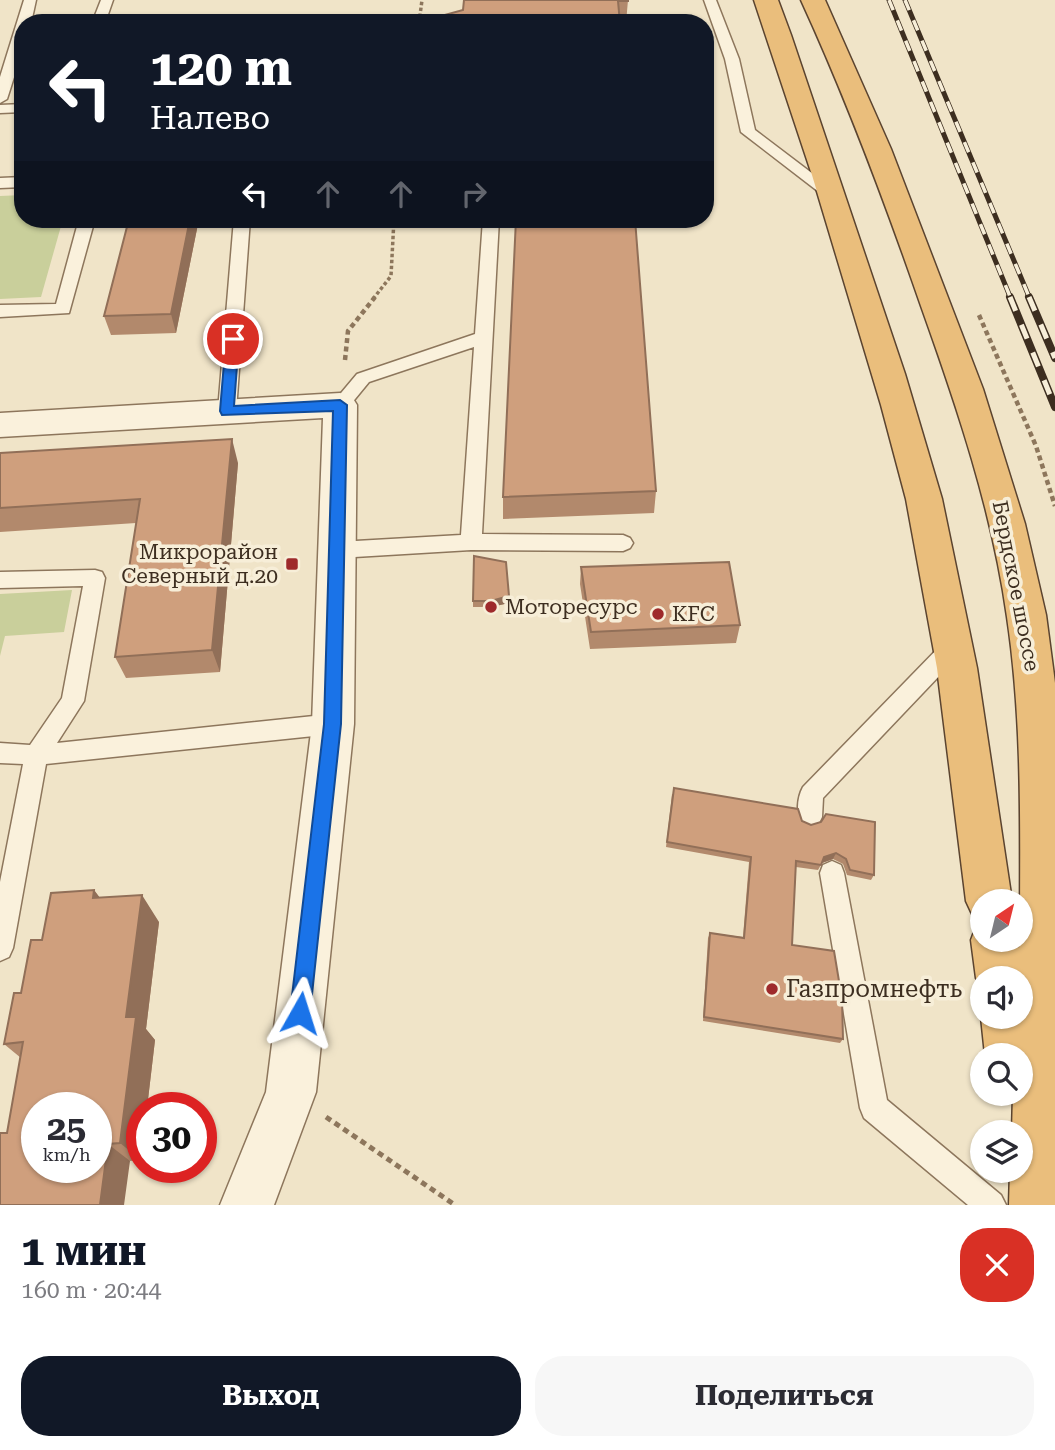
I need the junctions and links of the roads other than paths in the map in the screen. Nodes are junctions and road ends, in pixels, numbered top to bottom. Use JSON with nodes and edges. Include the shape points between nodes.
{"nodes":[{"id":1,"x":710,"y":0,"type":"edge"},
{"id":2,"x":766,"y":0,"type":"edge"},
{"id":3,"x":813,"y":0,"type":"edge"},
{"id":4,"x":14,"y":61,"type":"edge"},
{"id":5,"x":0,"y":99,"type":"edge"},
{"id":6,"x":832,"y":196,"type":"junction"},
{"id":7,"x":85,"y":228,"type":"edge"},
{"id":8,"x":241,"y":228,"type":"edge"},
{"id":9,"x":491,"y":228,"type":"edge"},
{"id":10,"x":0,"y":310,"type":"edge"},
{"id":11,"x":485,"y":337,"type":"junction"},
{"id":12,"x":340,"y":405,"type":"junction"},
{"id":13,"x":227,"y":411,"type":"junction"},
{"id":14,"x":0,"y":425,"type":"edge"},
{"id":15,"x":471,"y":542,"type":"junction"},
{"id":16,"x":623,"y":543,"type":"dead end"},
{"id":17,"x":338,"y":550,"type":"junction"},
{"id":18,"x":0,"y":580,"type":"edge"},
{"id":19,"x":953,"y":647,"type":"junction"},
{"id":20,"x":333,"y":724,"type":"junction"},
{"id":21,"x":0,"y":753,"type":"edge"},
{"id":22,"x":36,"y":755,"type":"junction"},
{"id":23,"x":810,"y":817,"type":"dead end"},
{"id":24,"x":832,"y":873,"type":"dead end"},
{"id":25,"x":987,"y":889,"type":"edge"},
{"id":26,"x":0,"y":948,"type":"edge"},
{"id":27,"x":1018,"y":1106,"type":"edge"},
{"id":28,"x":247,"y":1205,"type":"edge"},
{"id":29,"x":991,"y":1205,"type":"edge"},
{"id":30,"x":1031,"y":1205,"type":"edge"},
{"id":31,"x":1036,"y":1205,"type":"edge"}],
"edges":[{"from":1,"to":6,"type":"lane","via":[[732,58],[748,132]]},
{"from":2,"to":6,"type":"highway"},
{"from":3,"to":31,"type":"highway","name":"Бердское шоссе","via":[[896,195],[976,414],[1009,529],[1032,661],[1043,821]]},
{"from":4,"to":5,"type":"lane"},
{"from":6,"to":19,"type":"highway","via":[[928,516]]},
{"from":7,"to":10,"type":"lane","via":[[63,309]]},
{"from":8,"to":13,"type":"lane"},
{"from":9,"to":11,"type":"lane"},
{"from":11,"to":12,"type":"lane","via":[[363,378]]},
{"from":11,"to":15,"type":"lane"},
{"from":12,"to":13,"type":"street"},
{"from":12,"to":17,"type":"street"},
{"from":13,"to":14,"type":"street"},
{"from":15,"to":16,"type":"lane"},
{"from":15,"to":17,"type":"lane"},
{"from":17,"to":20,"type":"street"},
{"from":18,"to":22,"type":"lane","via":[[94,578],[73,701]]},
{"from":19,"to":23,"type":"lane","via":[[811,794]]},
{"from":19,"to":25,"type":"highway"},
{"from":20,"to":22,"type":"lane"},
{"from":20,"to":28,"type":"street","via":[[291,1092]]},
{"from":21,"to":22,"type":"lane"},
{"from":22,"to":26,"type":"lane"},
{"from":24,"to":29,"type":"lane","via":[[874,1108]]},
{"from":27,"to":30,"type":"highway"}]}
